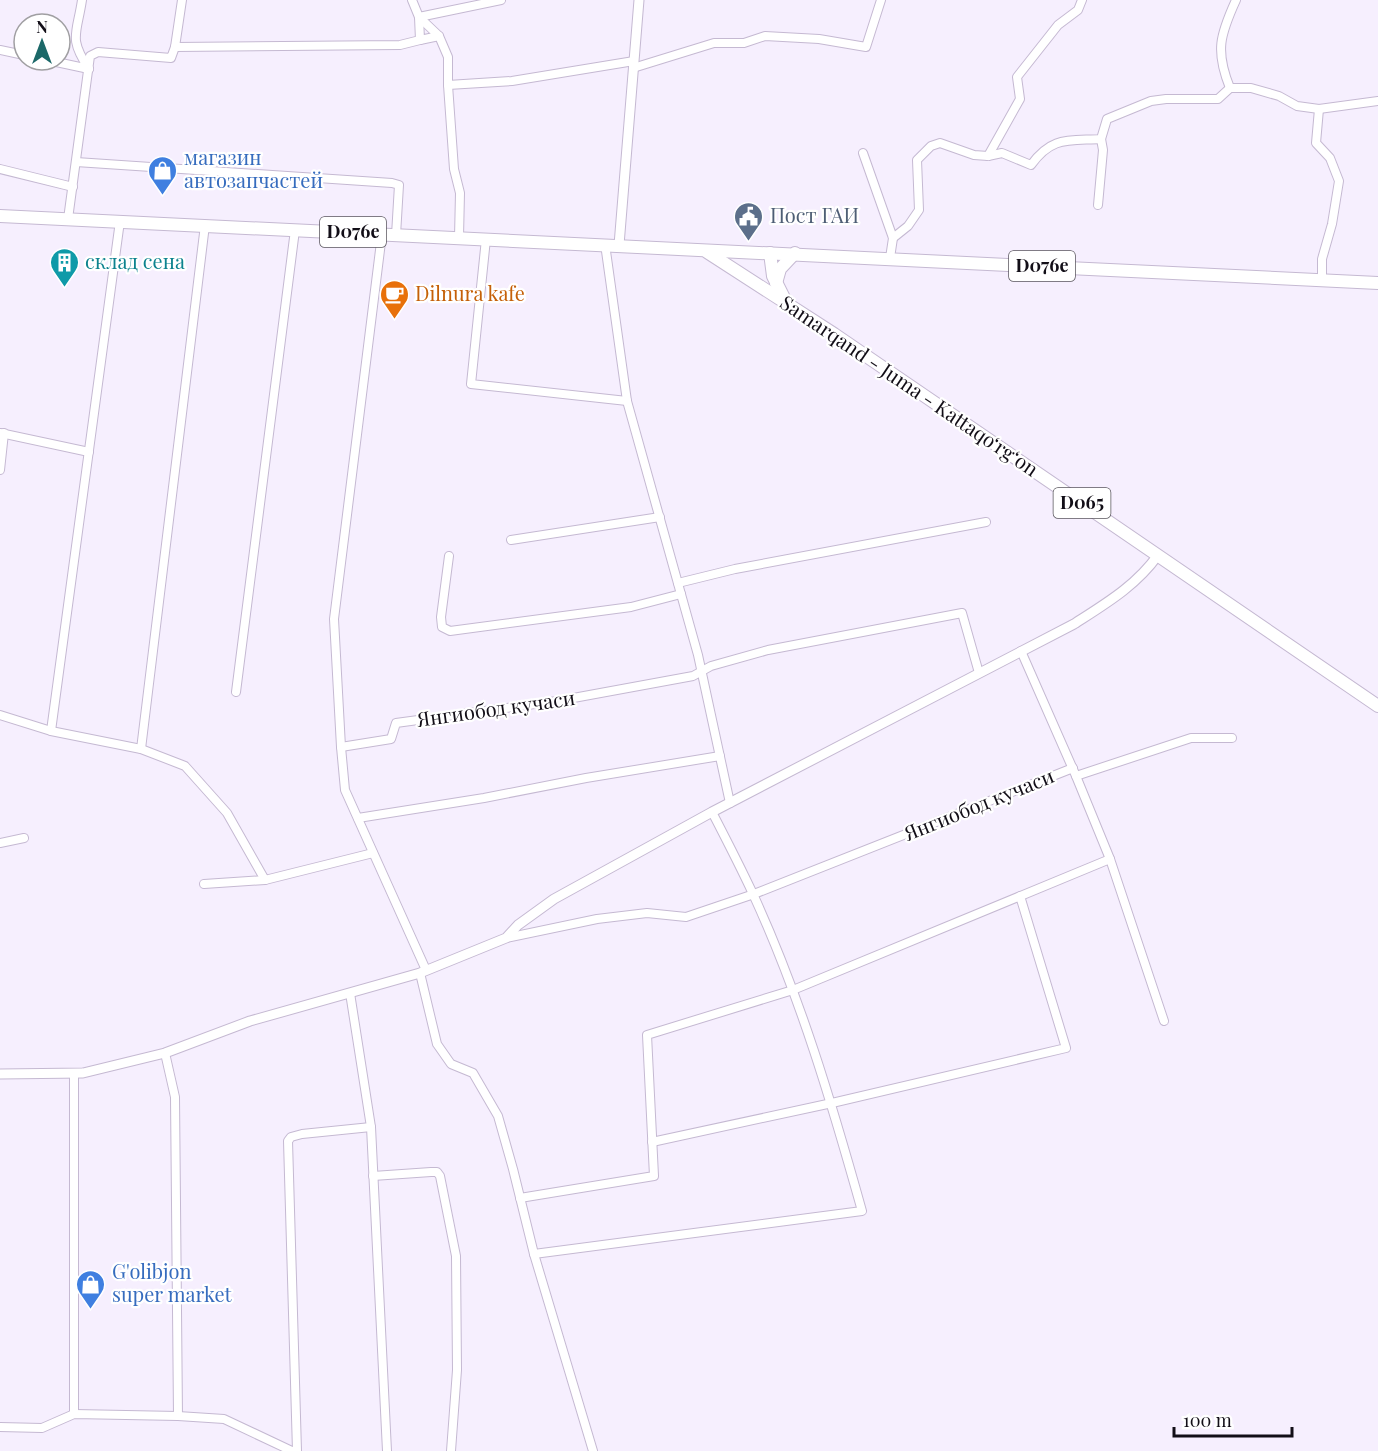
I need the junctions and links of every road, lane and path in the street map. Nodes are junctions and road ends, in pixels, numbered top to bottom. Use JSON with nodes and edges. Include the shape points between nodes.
{"nodes":[{"id":1,"x":82,"y":0,"type":"edge"},
{"id":2,"x":182,"y":0,"type":"edge"},
{"id":3,"x":411,"y":0,"type":"edge"},
{"id":4,"x":501,"y":0,"type":"edge"},
{"id":5,"x":639,"y":0,"type":"edge"},
{"id":6,"x":881,"y":0,"type":"edge"},
{"id":7,"x":1082,"y":0,"type":"edge"},
{"id":8,"x":1236,"y":0,"type":"edge"},
{"id":9,"x":419,"y":17,"type":"junction"},
{"id":10,"x":439,"y":36,"type":"junction"},
{"id":11,"x":420,"y":40,"type":"junction"},
{"id":12,"x":175,"y":46,"type":"junction"},
{"id":13,"x":633,"y":64,"type":"junction"},
{"id":14,"x":72,"y":65,"type":"edge"},
{"id":15,"x":89,"y":69,"type":"junction"},
{"id":16,"x":448,"y":85,"type":"junction"},
{"id":17,"x":1230,"y":88,"type":"junction"},
{"id":18,"x":1378,"y":101,"type":"edge"},
{"id":19,"x":1319,"y":109,"type":"junction"},
{"id":20,"x":1101,"y":139,"type":"junction"},
{"id":21,"x":863,"y":153,"type":"dead end"},
{"id":22,"x":988,"y":156,"type":"junction"},
{"id":23,"x":76,"y":162,"type":"junction"},
{"id":24,"x":0,"y":169,"type":"edge"},
{"id":25,"x":73,"y":187,"type":"junction"},
{"id":26,"x":1098,"y":205,"type":"dead end"},
{"id":27,"x":0,"y":216,"type":"edge"},
{"id":28,"x":68,"y":219,"type":"junction"},
{"id":29,"x":120,"y":221,"type":"junction"},
{"id":30,"x":205,"y":225,"type":"junction"},
{"id":31,"x":295,"y":230,"type":"junction"},
{"id":32,"x":382,"y":234,"type":"junction"},
{"id":33,"x":396,"y":235,"type":"junction"},
{"id":34,"x":459,"y":237,"type":"junction"},
{"id":35,"x":892,"y":238,"type":"junction"},
{"id":36,"x":486,"y":239,"type":"junction"},
{"id":37,"x":605,"y":244,"type":"junction"},
{"id":38,"x":619,"y":245,"type":"junction"},
{"id":39,"x":706,"y":251,"type":"junction"},
{"id":40,"x":770,"y":253,"type":"junction"},
{"id":41,"x":795,"y":253,"type":"junction"},
{"id":42,"x":890,"y":258,"type":"junction"},
{"id":43,"x":1322,"y":281,"type":"junction"},
{"id":44,"x":776,"y":283,"type":"junction"},
{"id":45,"x":1378,"y":283,"type":"edge"},
{"id":46,"x":785,"y":301,"type":"junction"},
{"id":47,"x":627,"y":401,"type":"junction"},
{"id":48,"x":2,"y":433,"type":"edge"},
{"id":49,"x":89,"y":452,"type":"junction"},
{"id":50,"x":0,"y":470,"type":"edge"},
{"id":51,"x":660,"y":517,"type":"junction"},
{"id":52,"x":986,"y":522,"type":"dead end"},
{"id":53,"x":511,"y":540,"type":"dead end"},
{"id":54,"x":1158,"y":555,"type":"junction"},
{"id":55,"x":449,"y":556,"type":"dead end"},
{"id":56,"x":678,"y":583,"type":"junction"},
{"id":57,"x":681,"y":594,"type":"junction"},
{"id":58,"x":1021,"y":651,"type":"junction"},
{"id":59,"x":702,"y":671,"type":"junction"},
{"id":60,"x":979,"y":673,"type":"junction"},
{"id":61,"x":236,"y":692,"type":"dead end"},
{"id":62,"x":1378,"y":706,"type":"edge"},
{"id":63,"x":0,"y":715,"type":"edge"},
{"id":64,"x":51,"y":730,"type":"junction"},
{"id":65,"x":1232,"y":738,"type":"dead end"},
{"id":66,"x":341,"y":747,"type":"junction"},
{"id":67,"x":141,"y":749,"type":"junction"},
{"id":68,"x":720,"y":756,"type":"junction"},
{"id":69,"x":1073,"y":768,"type":"junction"},
{"id":70,"x":1077,"y":776,"type":"junction"},
{"id":71,"x":730,"y":803,"type":"junction"},
{"id":72,"x":712,"y":812,"type":"junction"},
{"id":73,"x":358,"y":818,"type":"junction"},
{"id":74,"x":24,"y":838,"type":"dead end"},
{"id":75,"x":0,"y":843,"type":"edge"},
{"id":76,"x":374,"y":853,"type":"junction"},
{"id":77,"x":1110,"y":859,"type":"junction"},
{"id":78,"x":265,"y":880,"type":"junction"},
{"id":79,"x":204,"y":884,"type":"dead end"},
{"id":80,"x":753,"y":894,"type":"junction"},
{"id":81,"x":1020,"y":896,"type":"junction"},
{"id":82,"x":506,"y":938,"type":"junction"},
{"id":83,"x":423,"y":971,"type":"junction"},
{"id":84,"x":793,"y":990,"type":"junction"},
{"id":85,"x":350,"y":993,"type":"junction"},
{"id":86,"x":1164,"y":1021,"type":"dead end"},
{"id":87,"x":165,"y":1053,"type":"junction"},
{"id":88,"x":74,"y":1073,"type":"junction"},
{"id":89,"x":0,"y":1074,"type":"edge"},
{"id":90,"x":832,"y":1103,"type":"junction"},
{"id":91,"x":371,"y":1127,"type":"junction"},
{"id":92,"x":652,"y":1142,"type":"junction"},
{"id":93,"x":373,"y":1176,"type":"junction"},
{"id":94,"x":520,"y":1198,"type":"junction"},
{"id":95,"x":534,"y":1254,"type":"junction"},
{"id":96,"x":74,"y":1414,"type":"junction"},
{"id":97,"x":178,"y":1416,"type":"junction"},
{"id":98,"x":0,"y":1426,"type":"edge"},
{"id":99,"x":292,"y":1451,"type":"edge"},
{"id":100,"x":297,"y":1451,"type":"edge"},
{"id":101,"x":387,"y":1451,"type":"edge"},
{"id":102,"x":451,"y":1451,"type":"edge"},
{"id":103,"x":593,"y":1451,"type":"edge"}],
"edges":[{"from":1,"to":15,"type":"street","via":[[75,43]]},
{"from":2,"to":12,"type":"street"},
{"from":3,"to":9,"type":"street"},
{"from":4,"to":9,"type":"street"},
{"from":5,"to":13,"type":"street"},
{"from":6,"to":13,"type":"street","via":[[866,47],[765,36],[744,43],[714,43]]},
{"from":7,"to":22,"type":"street","via":[[1078,10],[1058,25],[1017,77],[1020,99]]},
{"from":8,"to":17,"type":"street","via":[[1222,30],[1220,47]]},
{"from":9,"to":10,"type":"street"},
{"from":9,"to":11,"type":"street"},
{"from":10,"to":11,"type":"street"},
{"from":10,"to":16,"type":"street","via":[[448,57]]},
{"from":11,"to":12,"type":"street","via":[[400,45]]},
{"from":12,"to":15,"type":"street","via":[[169,59],[98,52],[90,56]]},
{"from":13,"to":16,"type":"street","via":[[512,81]]},
{"from":13,"to":38,"type":"street"},
{"from":14,"to":15,"type":"street"},
{"from":15,"to":23,"type":"street"},
{"from":16,"to":34,"type":"street","via":[[454,169],[460,193]]},
{"from":17,"to":19,"type":"street","via":[[1251,88],[1297,106]]},
{"from":17,"to":20,"type":"street","via":[[1218,99],[1151,101],[1107,119]]},
{"from":18,"to":19,"type":"street"},
{"from":19,"to":43,"type":"street","via":[[1316,143],[1330,158],[1339,181],[1322,259]]},
{"from":20,"to":22,"type":"street","via":[[1058,141],[1031,165],[1002,153]]},
{"from":20,"to":26,"type":"street"},
{"from":21,"to":35,"type":"street"},
{"from":22,"to":35,"type":"street","via":[[940,143],[931,146],[917,160],[919,210],[908,226]]},
{"from":23,"to":25,"type":"street"},
{"from":23,"to":33,"type":"street","via":[[392,183],[399,185]]},
{"from":24,"to":25,"type":"street"},
{"from":25,"to":28,"type":"street"},
{"from":27,"to":28,"type":"main road","number":"D076e"},
{"from":28,"to":29,"type":"main road","number":"D076e"},
{"from":29,"to":30,"type":"main road","number":"D076e"},
{"from":29,"to":49,"type":"street"},
{"from":30,"to":31,"type":"main road","number":"D076e"},
{"from":30,"to":67,"type":"street"},
{"from":31,"to":32,"type":"main road","number":"D076e"},
{"from":31,"to":61,"type":"street"},
{"from":32,"to":33,"type":"main road","number":"D076e"},
{"from":32,"to":66,"type":"street","via":[[334,619]]},
{"from":33,"to":34,"type":"main road","number":"D076e"},
{"from":34,"to":36,"type":"main road","number":"D076e"},
{"from":35,"to":42,"type":"street"},
{"from":36,"to":37,"type":"main road","number":"D076e"},
{"from":36,"to":47,"type":"street","via":[[471,384]]},
{"from":37,"to":38,"type":"main road","number":"D076e"},
{"from":37,"to":47,"type":"street"},
{"from":38,"to":39,"type":"main road","number":"D076e"},
{"from":39,"to":40,"type":"main road","number":"D076e"},
{"from":39,"to":46,"type":"main road","name":"Samarqand - Juma - Kattaqo‘rg‘on","number":"D065"},
{"from":40,"to":41,"type":"main road","number":"D076e"},
{"from":40,"to":44,"type":"main road","number":"D065"},
{"from":41,"to":42,"type":"main road","number":"D076e"},
{"from":41,"to":44,"type":"main road","via":[[780,269]]},
{"from":42,"to":43,"type":"main road","number":"D076e"},
{"from":43,"to":45,"type":"main road","number":"D076e"},
{"from":44,"to":46,"type":"main road","number":"D065"},
{"from":46,"to":54,"type":"main road","name":"Samarqand - Juma - Kattaqo‘rg‘on","number":"D065"},
{"from":47,"to":51,"type":"street"},
{"from":48,"to":49,"type":"street"},
{"from":48,"to":50,"type":"street"},
{"from":49,"to":64,"type":"street"},
{"from":51,"to":53,"type":"street"},
{"from":51,"to":56,"type":"street"},
{"from":52,"to":56,"type":"street"},
{"from":54,"to":58,"type":"street","name":"Янгиобод кучаси","via":[[1147,571],[1122,593]]},
{"from":54,"to":62,"type":"main road","name":"Samarqand - Juma - Kattaqo‘rg‘on","number":"D065"},
{"from":55,"to":57,"type":"street","via":[[441,618],[442,627],[450,631],[631,608]]},
{"from":56,"to":57,"type":"street"},
{"from":57,"to":59,"type":"street"},
{"from":58,"to":60,"type":"street","name":"Янгиобод кучаси"},
{"from":58,"to":69,"type":"street","name":"Янгиобод кучаси"},
{"from":59,"to":60,"type":"street","name":"Янгиобод кучаси","via":[[768,650],[962,613]]},
{"from":59,"to":66,"type":"street","name":"Янгиобод кучаси","via":[[693,676],[557,701],[396,723],[391,739]]},
{"from":59,"to":68,"type":"street"},
{"from":60,"to":71,"type":"street","name":"Янгиобод кучаси"},
{"from":63,"to":64,"type":"street"},
{"from":64,"to":67,"type":"street"},
{"from":65,"to":70,"type":"street","via":[[1191,738]]},
{"from":66,"to":73,"type":"street","via":[[345,790]]},
{"from":67,"to":78,"type":"street","via":[[185,766],[227,813]]},
{"from":68,"to":71,"type":"street"},
{"from":68,"to":73,"type":"street"},
{"from":69,"to":70,"type":"street","name":"Янгиобод кучаси"},
{"from":69,"to":80,"type":"street","name":"Янгиобод кучаси"},
{"from":70,"to":77,"type":"street","name":"Янгиобод кучаси"},
{"from":71,"to":72,"type":"street","name":"Янгиобод кучаси"},
{"from":72,"to":80,"type":"street"},
{"from":72,"to":82,"type":"street","name":"Янгиобод кучаси","via":[[554,899]]},
{"from":73,"to":76,"type":"street"},
{"from":74,"to":75,"type":"street"},
{"from":76,"to":78,"type":"street"},
{"from":76,"to":83,"type":"street"},
{"from":77,"to":81,"type":"street"},
{"from":77,"to":86,"type":"street","name":"Янгиобод кучаси"},
{"from":78,"to":79,"type":"street"},
{"from":80,"to":82,"type":"street","name":"Янгиобод кучаси","via":[[686,917],[647,913]]},
{"from":80,"to":84,"type":"street"},
{"from":81,"to":84,"type":"street"},
{"from":81,"to":90,"type":"street","via":[[1066,1048]]},
{"from":82,"to":83,"type":"street","name":"Янгиобод кучаси"},
{"from":83,"to":85,"type":"street","name":"Янгиобод кучаси"},
{"from":83,"to":94,"type":"street","via":[[437,1044],[451,1064],[473,1073],[498,1116]]},
{"from":84,"to":90,"type":"street"},
{"from":84,"to":92,"type":"street","via":[[647,1035]]},
{"from":85,"to":87,"type":"street","name":"Янгиобод кучаси","via":[[250,1021]]},
{"from":85,"to":91,"type":"street"},
{"from":87,"to":88,"type":"street","name":"Янгиобод кучаси"},
{"from":87,"to":97,"type":"street","via":[[175,1097]]},
{"from":88,"to":89,"type":"street","name":"Янгиобод кучаси"},
{"from":88,"to":96,"type":"street"},
{"from":90,"to":92,"type":"street"},
{"from":90,"to":95,"type":"street","via":[[862,1211]]},
{"from":91,"to":93,"type":"street"},
{"from":91,"to":100,"type":"street","via":[[302,1134],[288,1141]]},
{"from":92,"to":94,"type":"street","via":[[654,1176]]},
{"from":93,"to":101,"type":"street"},
{"from":93,"to":102,"type":"street","via":[[437,1172],[440,1176],[456,1256],[457,1370]]},
{"from":94,"to":95,"type":"street"},
{"from":95,"to":103,"type":"street"},
{"from":96,"to":97,"type":"street"},
{"from":96,"to":98,"type":"street","via":[[42,1428]]},
{"from":97,"to":99,"type":"street","via":[[224,1419]]}]}
